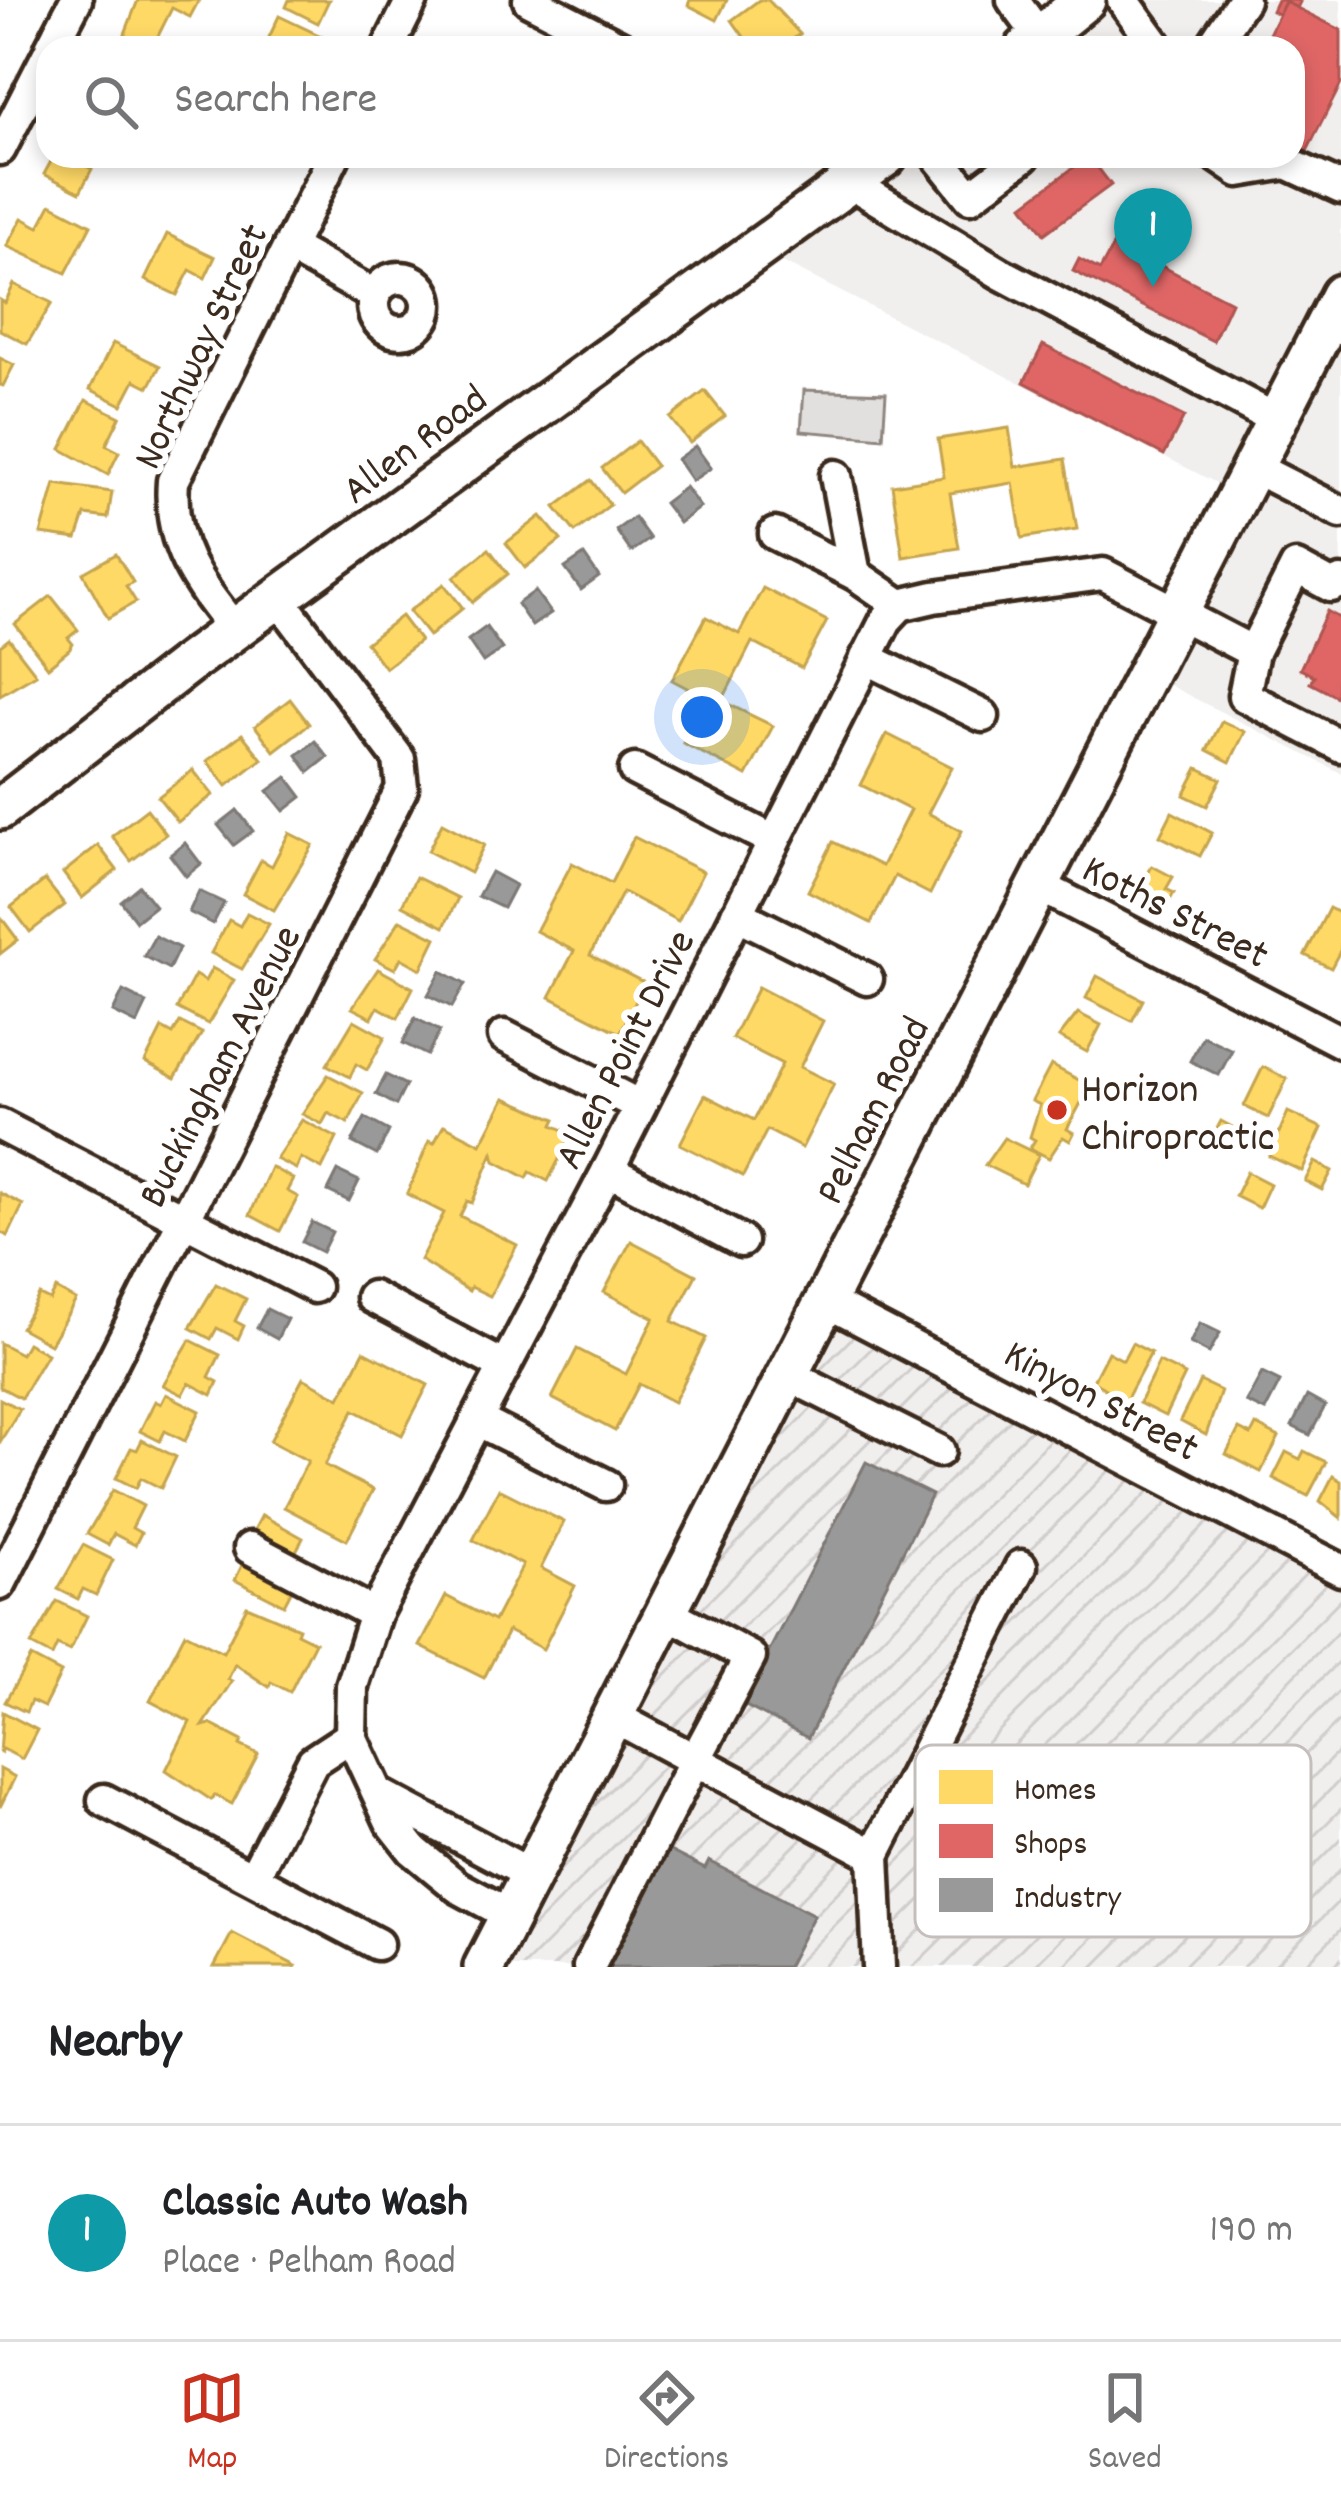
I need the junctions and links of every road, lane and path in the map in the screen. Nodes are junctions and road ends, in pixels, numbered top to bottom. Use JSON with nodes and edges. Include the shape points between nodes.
{"nodes":[{"id":1,"x":76,"y":0,"type":"edge"},
{"id":2,"x":412,"y":0,"type":"edge"},
{"id":3,"x":529,"y":0,"type":"edge"},
{"id":4,"x":1013,"y":0,"type":"edge"},
{"id":5,"x":1085,"y":0,"type":"edge"},
{"id":6,"x":1123,"y":0,"type":"edge"},
{"id":7,"x":1243,"y":0,"type":"edge"},
{"id":8,"x":58,"y":36,"type":"edge"},
{"id":9,"x":394,"y":36,"type":"edge"},
{"id":10,"x":599,"y":36,"type":"edge"},
{"id":11,"x":1030,"y":36,"type":"edge"},
{"id":12,"x":1040,"y":36,"type":"edge"},
{"id":13,"x":1149,"y":36,"type":"edge"},
{"id":14,"x":1219,"y":36,"type":"edge"},
{"id":15,"x":36,"y":78,"type":"edge"},
{"id":16,"x":0,"y":149,"type":"edge"},
{"id":17,"x":328,"y":168,"type":"edge"},
{"id":18,"x":870,"y":168,"type":"edge"},
{"id":19,"x":947,"y":168,"type":"edge"},
{"id":20,"x":1008,"y":168,"type":"edge"},
{"id":21,"x":1299,"y":168,"type":"edge"},
{"id":22,"x":851,"y":183,"type":"junction"},
{"id":23,"x":1341,"y":188,"type":"edge"},
{"id":24,"x":289,"y":247,"type":"junction"},
{"id":25,"x":374,"y":295,"type":"dead end"},
{"id":26,"x":1341,"y":295,"type":"edge"},
{"id":27,"x":1275,"y":419,"type":"junction"},
{"id":28,"x":1251,"y":466,"type":"junction"},
{"id":29,"x":836,"y":476,"type":"dead end"},
{"id":30,"x":1341,"y":512,"type":"edge"},
{"id":31,"x":775,"y":534,"type":"dead end"},
{"id":32,"x":855,"y":574,"type":"junction"},
{"id":33,"x":1341,"y":582,"type":"edge"},
{"id":34,"x":279,"y":599,"type":"junction"},
{"id":35,"x":900,"y":605,"type":"junction"},
{"id":36,"x":1177,"y":611,"type":"junction"},
{"id":37,"x":235,"y":630,"type":"junction"},
{"id":38,"x":1253,"y":652,"type":"junction"},
{"id":39,"x":866,"y":658,"type":"junction"},
{"id":40,"x":983,"y":716,"type":"dead end"},
{"id":41,"x":1341,"y":746,"type":"edge"},
{"id":42,"x":635,"y":770,"type":"dead end"},
{"id":43,"x":0,"y":809,"type":"edge"},
{"id":44,"x":774,"y":841,"type":"junction"},
{"id":45,"x":1038,"y":885,"type":"junction"},
{"id":46,"x":737,"y":914,"type":"junction"},
{"id":47,"x":867,"y":979,"type":"dead end"},
{"id":48,"x":504,"y":1036,"type":"dead end"},
{"id":49,"x":1341,"y":1042,"type":"edge"},
{"id":50,"x":640,"y":1106,"type":"junction"},
{"id":51,"x":0,"y":1125,"type":"edge"},
{"id":52,"x":608,"y":1170,"type":"junction"},
{"id":53,"x":185,"y":1221,"type":"junction"},
{"id":54,"x":741,"y":1240,"type":"dead end"},
{"id":55,"x":314,"y":1287,"type":"dead end"},
{"id":56,"x":372,"y":1297,"type":"dead end"},
{"id":57,"x":825,"y":1301,"type":"junction"},
{"id":58,"x":505,"y":1367,"type":"junction"},
{"id":59,"x":788,"y":1375,"type":"junction"},
{"id":60,"x":477,"y":1420,"type":"junction"},
{"id":61,"x":939,"y":1451,"type":"dead end"},
{"id":62,"x":606,"y":1485,"type":"dead end"},
{"id":63,"x":250,"y":1548,"type":"dead end"},
{"id":64,"x":1021,"y":1566,"type":"dead end"},
{"id":65,"x":1341,"y":1570,"type":"edge"},
{"id":66,"x":0,"y":1584,"type":"edge"},
{"id":67,"x":666,"y":1612,"type":"junction"},
{"id":68,"x":375,"y":1614,"type":"junction"},
{"id":69,"x":613,"y":1717,"type":"junction"},
{"id":70,"x":351,"y":1736,"type":"junction"},
{"id":71,"x":930,"y":1745,"type":"edge"},
{"id":72,"x":695,"y":1760,"type":"junction"},
{"id":73,"x":915,"y":1774,"type":"edge"},
{"id":74,"x":383,"y":1796,"type":"junction"},
{"id":75,"x":104,"y":1800,"type":"dead end"},
{"id":76,"x":874,"y":1855,"type":"junction"},
{"id":77,"x":530,"y":1874,"type":"junction"},
{"id":78,"x":253,"y":1878,"type":"junction"},
{"id":79,"x":510,"y":1915,"type":"junction"},
{"id":80,"x":377,"y":1944,"type":"dead end"},
{"id":81,"x":484,"y":1967,"type":"edge"},
{"id":82,"x":590,"y":1967,"type":"edge"},
{"id":83,"x":879,"y":1967,"type":"edge"}],
"edges":[{"from":1,"to":8,"type":"street"},
{"from":2,"to":9,"type":"street"},
{"from":3,"to":10,"type":"street"},
{"from":4,"to":11,"type":"street"},
{"from":5,"to":12,"type":"main road"},
{"from":6,"to":13,"type":"street"},
{"from":7,"to":14,"type":"street"},
{"from":15,"to":16,"type":"street"},
{"from":17,"to":24,"type":"street","name":"Northway Street"},
{"from":18,"to":22,"type":"main road","name":"Allen Road"},
{"from":19,"to":20,"type":"street","via":[[970,197]]},
{"from":21,"to":23,"type":"street"},
{"from":22,"to":27,"type":"street","via":[[1000,273]]},
{"from":22,"to":34,"type":"main road","name":"Allen Road"},
{"from":24,"to":25,"type":"street"},
{"from":24,"to":37,"type":"street","name":"Northway Street","via":[[173,481],[183,558]]},
{"from":26,"to":27,"type":"main road","name":"Pelham Road"},
{"from":27,"to":28,"type":"main road","name":"Pelham Road"},
{"from":28,"to":30,"type":"street"},
{"from":28,"to":36,"type":"main road","name":"Pelham Road"},
{"from":29,"to":32,"type":"street"},
{"from":31,"to":32,"type":"street"},
{"from":32,"to":35,"type":"street"},
{"from":33,"to":38,"type":"street","via":[[1331,586],[1296,567]]},
{"from":34,"to":37,"type":"main road","name":"Allen Road"},
{"from":34,"to":53,"type":"street","name":"Buckingham Avenue","via":[[398,759],[404,782]]},
{"from":35,"to":36,"type":"street","via":[[1103,574]]},
{"from":35,"to":39,"type":"street","name":"Allen Point Drive"},
{"from":36,"to":38,"type":"street"},
{"from":36,"to":45,"type":"main road","name":"Pelham Road"},
{"from":37,"to":43,"type":"main road","name":"Allen Road"},
{"from":38,"to":41,"type":"street","via":[[1244,696]]},
{"from":39,"to":40,"type":"street"},
{"from":39,"to":44,"type":"street","name":"Allen Point Drive"},
{"from":42,"to":44,"type":"street"},
{"from":44,"to":46,"type":"street","name":"Allen Point Drive"},
{"from":45,"to":49,"type":"street","name":"Koths Street"},
{"from":45,"to":57,"type":"main road","name":"Pelham Road"},
{"from":46,"to":47,"type":"street"},
{"from":46,"to":50,"type":"street","name":"Allen Point Drive"},
{"from":48,"to":50,"type":"street"},
{"from":50,"to":52,"type":"street","name":"Allen Point Drive"},
{"from":51,"to":53,"type":"street"},
{"from":52,"to":54,"type":"street"},
{"from":52,"to":58,"type":"street","name":"Allen Point Drive"},
{"from":53,"to":55,"type":"street"},
{"from":53,"to":66,"type":"street","name":"Buckingham Avenue"},
{"from":56,"to":58,"type":"street"},
{"from":57,"to":59,"type":"main road","name":"Pelham Road"},
{"from":57,"to":65,"type":"street","name":"Kinyon Street"},
{"from":58,"to":60,"type":"street","name":"Allen Point Drive"},
{"from":59,"to":61,"type":"street"},
{"from":59,"to":67,"type":"main road","name":"Pelham Road"},
{"from":60,"to":62,"type":"street"},
{"from":60,"to":68,"type":"street","name":"Allen Point Drive"},
{"from":63,"to":68,"type":"street"},
{"from":64,"to":71,"type":"street"},
{"from":67,"to":69,"type":"main road","name":"Pelham Road"},
{"from":67,"to":72,"type":"street","via":[[750,1657]]},
{"from":68,"to":70,"type":"street","name":"Allen Point Drive","via":[[354,1674]]},
{"from":69,"to":72,"type":"street"},
{"from":69,"to":77,"type":"main road","name":"Pelham Road"},
{"from":70,"to":74,"type":"street"},
{"from":70,"to":78,"type":"street","via":[[314,1761]]},
{"from":72,"to":76,"type":"street"},
{"from":72,"to":82,"type":"street"},
{"from":73,"to":76,"type":"street"},
{"from":74,"to":77,"type":"street"},
{"from":74,"to":79,"type":"street","via":[[391,1822],[432,1869]]},
{"from":75,"to":78,"type":"street"},
{"from":76,"to":83,"type":"street"},
{"from":77,"to":79,"type":"main road","name":"Pelham Road"},
{"from":78,"to":80,"type":"street"},
{"from":79,"to":81,"type":"main road","name":"Pelham Road"}]}
